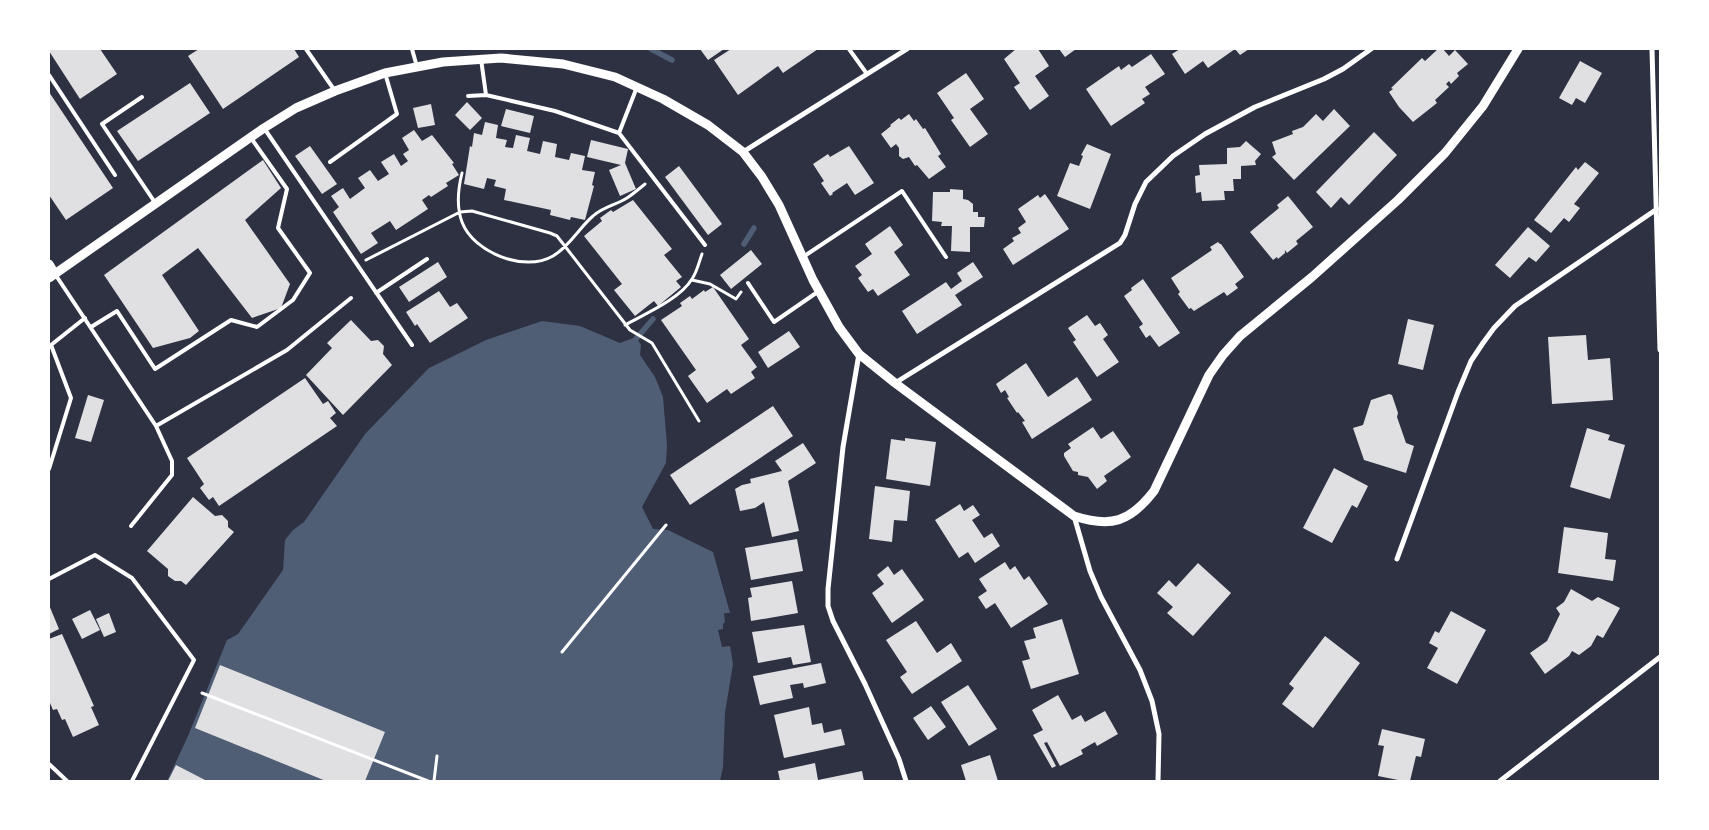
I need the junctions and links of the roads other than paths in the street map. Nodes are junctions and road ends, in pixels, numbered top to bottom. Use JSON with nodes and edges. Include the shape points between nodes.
{"nodes":[{"id":1,"x":306,"y":49,"type":"edge"},
{"id":2,"x":412,"y":49,"type":"edge"},
{"id":3,"x":849,"y":49,"type":"edge"},
{"id":4,"x":907,"y":49,"type":"edge"},
{"id":5,"x":1371,"y":49,"type":"edge"},
{"id":6,"x":1518,"y":49,"type":"edge"},
{"id":7,"x":1652,"y":49,"type":"edge"},
{"id":8,"x":481,"y":59,"type":"junction"},
{"id":9,"x":417,"y":67,"type":"junction"},
{"id":10,"x":385,"y":73,"type":"junction"},
{"id":11,"x":867,"y":74,"type":"junction"},
{"id":12,"x":49,"y":75,"type":"edge"},
{"id":13,"x":638,"y":88,"type":"junction"},
{"id":14,"x":334,"y":91,"type":"junction"},
{"id":15,"x":486,"y":95,"type":"junction"},
{"id":16,"x":468,"y":96,"type":"dead end"},
{"id":17,"x":142,"y":97,"type":"dead end"},
{"id":18,"x":264,"y":128,"type":"junction"},
{"id":19,"x":619,"y":133,"type":"junction"},
{"id":20,"x":251,"y":138,"type":"junction"},
{"id":21,"x":743,"y":152,"type":"junction"},
{"id":22,"x":330,"y":162,"type":"dead end"},
{"id":23,"x":115,"y":175,"type":"dead end"},
{"id":24,"x":156,"y":204,"type":"junction"},
{"id":25,"x":1658,"y":208,"type":"edge"},
{"id":26,"x":705,"y":245,"type":"road end"},
{"id":27,"x":803,"y":257,"type":"junction"},
{"id":28,"x":946,"y":257,"type":"dead end"},
{"id":29,"x":428,"y":259,"type":"dead end"},
{"id":30,"x":49,"y":264,"type":"edge"},
{"id":31,"x":52,"y":276,"type":"edge"},
{"id":32,"x":748,"y":283,"type":"road end"},
{"id":33,"x":819,"y":291,"type":"junction"},
{"id":34,"x":376,"y":293,"type":"junction"},
{"id":35,"x":352,"y":298,"type":"dead end"},
{"id":36,"x":85,"y":318,"type":"junction"},
{"id":37,"x":91,"y":327,"type":"junction"},
{"id":38,"x":412,"y":345,"type":"dead end"},
{"id":39,"x":1660,"y":350,"type":"edge"},
{"id":40,"x":859,"y":354,"type":"junction"},
{"id":41,"x":895,"y":383,"type":"junction"},
{"id":42,"x":156,"y":426,"type":"junction"},
{"id":43,"x":49,"y":469,"type":"edge"},
{"id":44,"x":1074,"y":516,"type":"junction"},
{"id":45,"x":131,"y":526,"type":"dead end"},
{"id":46,"x":1397,"y":560,"type":"dead end"},
{"id":47,"x":49,"y":579,"type":"edge"},
{"id":48,"x":1660,"y":657,"type":"edge"},
{"id":49,"x":49,"y":764,"type":"edge"},
{"id":50,"x":67,"y":781,"type":"edge"},
{"id":51,"x":132,"y":781,"type":"edge"},
{"id":52,"x":906,"y":781,"type":"edge"},
{"id":53,"x":1158,"y":781,"type":"edge"},
{"id":54,"x":1500,"y":781,"type":"edge"}],
"edges":[{"from":1,"to":14,"type":"lane"},
{"from":2,"to":9,"type":"lane"},
{"from":3,"to":11,"type":"lane"},
{"from":4,"to":11,"type":"street"},
{"from":5,"to":41,"type":"street","via":[[1324,79],[1254,107],[1205,134],[1146,182],[1120,243]]},
{"from":6,"to":44,"type":"street","via":[[1483,106],[1446,153],[1398,200],[1222,355],[1208,375],[1154,491],[1143,506],[1116,521],[1104,523]]},
{"from":7,"to":25,"type":"street"},
{"from":8,"to":9,"type":"street"},
{"from":8,"to":13,"type":"street","via":[[563,64],[615,77]]},
{"from":8,"to":15,"type":"lane"},
{"from":9,"to":10,"type":"street"},
{"from":10,"to":14,"type":"street"},
{"from":10,"to":22,"type":"lane","via":[[397,114]]},
{"from":11,"to":21,"type":"street"},
{"from":12,"to":23,"type":"lane"},
{"from":13,"to":19,"type":"lane"},
{"from":13,"to":21,"type":"street","via":[[708,125]]},
{"from":14,"to":18,"type":"street","via":[[296,108]]},
{"from":15,"to":16,"type":"lane"},
{"from":15,"to":19,"type":"lane","via":[[555,112]]},
{"from":17,"to":24,"type":"lane","via":[[102,124]]},
{"from":18,"to":20,"type":"street"},
{"from":18,"to":34,"type":"lane"},
{"from":19,"to":26,"type":"lane"},
{"from":20,"to":24,"type":"street"},
{"from":20,"to":37,"type":"lane","via":[[287,189],[278,228],[310,273],[293,300],[257,327],[231,320],[155,369],[117,311]]},
{"from":21,"to":27,"type":"street","via":[[779,205]]},
{"from":24,"to":31,"type":"street"},
{"from":25,"to":39,"type":"street"},
{"from":25,"to":46,"type":"street","via":[[1515,306],[1483,343],[1471,361],[1458,392]]},
{"from":27,"to":28,"type":"lane","via":[[902,191]]},
{"from":27,"to":33,"type":"street"},
{"from":29,"to":34,"type":"lane"},
{"from":30,"to":31,"type":"street"},
{"from":31,"to":36,"type":"lane"},
{"from":32,"to":33,"type":"lane","via":[[774,322]]},
{"from":33,"to":40,"type":"street"},
{"from":34,"to":38,"type":"lane"},
{"from":35,"to":42,"type":"lane","via":[[287,350]]},
{"from":36,"to":37,"type":"lane"},
{"from":36,"to":43,"type":"lane","via":[[51,345],[71,398]]},
{"from":37,"to":42,"type":"lane"},
{"from":40,"to":41,"type":"street"},
{"from":40,"to":52,"type":"street","via":[[843,447],[828,606],[899,759]]},
{"from":41,"to":44,"type":"street"},
{"from":42,"to":45,"type":"lane","via":[[172,461],[172,475]]},
{"from":44,"to":53,"type":"street","via":[[1097,589],[1140,670],[1152,701],[1159,734]]},
{"from":47,"to":51,"type":"lane","via":[[95,555],[132,578],[194,660]]},
{"from":48,"to":54,"type":"street"},
{"from":49,"to":50,"type":"lane"}]}
